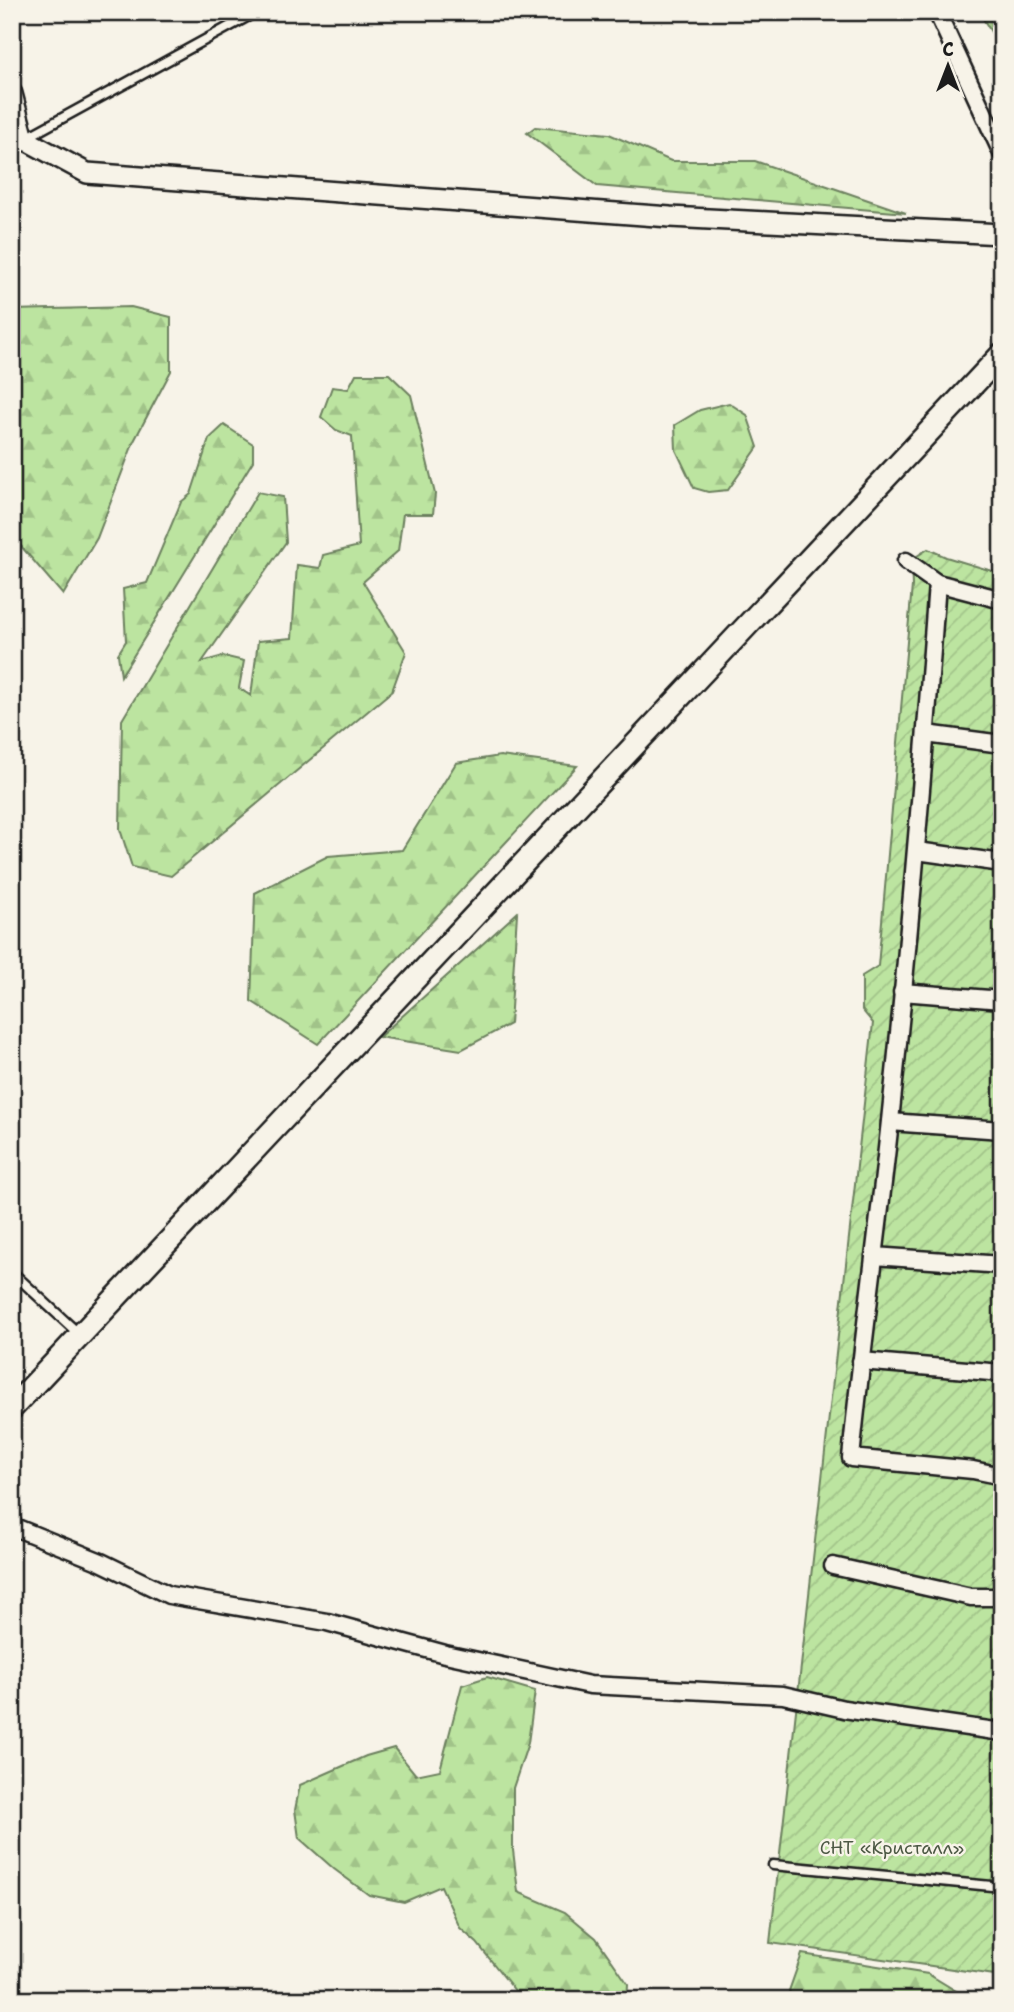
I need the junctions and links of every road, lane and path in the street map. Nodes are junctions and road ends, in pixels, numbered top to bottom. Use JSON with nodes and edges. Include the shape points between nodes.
{"nodes":[{"id":1,"x":256,"y":12,"type":"edge"},
{"id":2,"x":937,"y":12,"type":"edge"},
{"id":3,"x":12,"y":94,"type":"edge"},
{"id":4,"x":16,"y":141,"type":"edge"},
{"id":5,"x":1002,"y":153,"type":"edge"},
{"id":6,"x":1002,"y":234,"type":"edge"},
{"id":7,"x":1002,"y":354,"type":"edge"},
{"id":8,"x":906,"y":561,"type":"dead end"},
{"id":9,"x":937,"y":583,"type":"junction"},
{"id":10,"x":1002,"y":600,"type":"edge"},
{"id":11,"x":926,"y":734,"type":"junction"},
{"id":12,"x":1002,"y":744,"type":"edge"},
{"id":13,"x":917,"y":851,"type":"junction"},
{"id":14,"x":1002,"y":863,"type":"edge"},
{"id":15,"x":902,"y":992,"type":"junction"},
{"id":16,"x":1002,"y":1000,"type":"edge"},
{"id":17,"x":890,"y":1122,"type":"junction"},
{"id":18,"x":1002,"y":1130,"type":"edge"},
{"id":19,"x":874,"y":1256,"type":"junction"},
{"id":20,"x":1002,"y":1265,"type":"edge"},
{"id":21,"x":12,"y":1272,"type":"edge"},
{"id":22,"x":80,"y":1335,"type":"junction"},
{"id":23,"x":861,"y":1361,"type":"junction"},
{"id":24,"x":1002,"y":1373,"type":"edge"},
{"id":25,"x":12,"y":1408,"type":"edge"},
{"id":26,"x":1002,"y":1476,"type":"edge"},
{"id":27,"x":12,"y":1526,"type":"edge"},
{"id":28,"x":833,"y":1566,"type":"dead end"},
{"id":29,"x":1002,"y":1597,"type":"edge"},
{"id":30,"x":1002,"y":1732,"type":"edge"},
{"id":31,"x":773,"y":1865,"type":"dead end"},
{"id":32,"x":1002,"y":1887,"type":"edge"}],
"edges":[{"from":1,"to":4,"type":"lane"},
{"from":2,"to":5,"type":"street"},
{"from":3,"to":4,"type":"street"},
{"from":4,"to":6,"type":"street","via":[[87,173],[656,216]]},
{"from":7,"to":22,"type":"main road"},
{"from":8,"to":9,"type":"street"},
{"from":9,"to":10,"type":"street"},
{"from":9,"to":11,"type":"street"},
{"from":11,"to":12,"type":"street"},
{"from":11,"to":13,"type":"street"},
{"from":13,"to":14,"type":"street"},
{"from":13,"to":15,"type":"street"},
{"from":15,"to":16,"type":"street"},
{"from":15,"to":17,"type":"street"},
{"from":17,"to":18,"type":"street"},
{"from":17,"to":19,"type":"street"},
{"from":19,"to":20,"type":"street"},
{"from":19,"to":23,"type":"street"},
{"from":21,"to":22,"type":"lane"},
{"from":22,"to":25,"type":"main road"},
{"from":23,"to":24,"type":"street"},
{"from":23,"to":26,"type":"street","via":[[851,1458]]},
{"from":27,"to":30,"type":"street","via":[[169,1595],[327,1622],[445,1654],[590,1685],[783,1695]]},
{"from":28,"to":29,"type":"street","via":[[971,1597]]},
{"from":31,"to":32,"type":"lane"}]}
